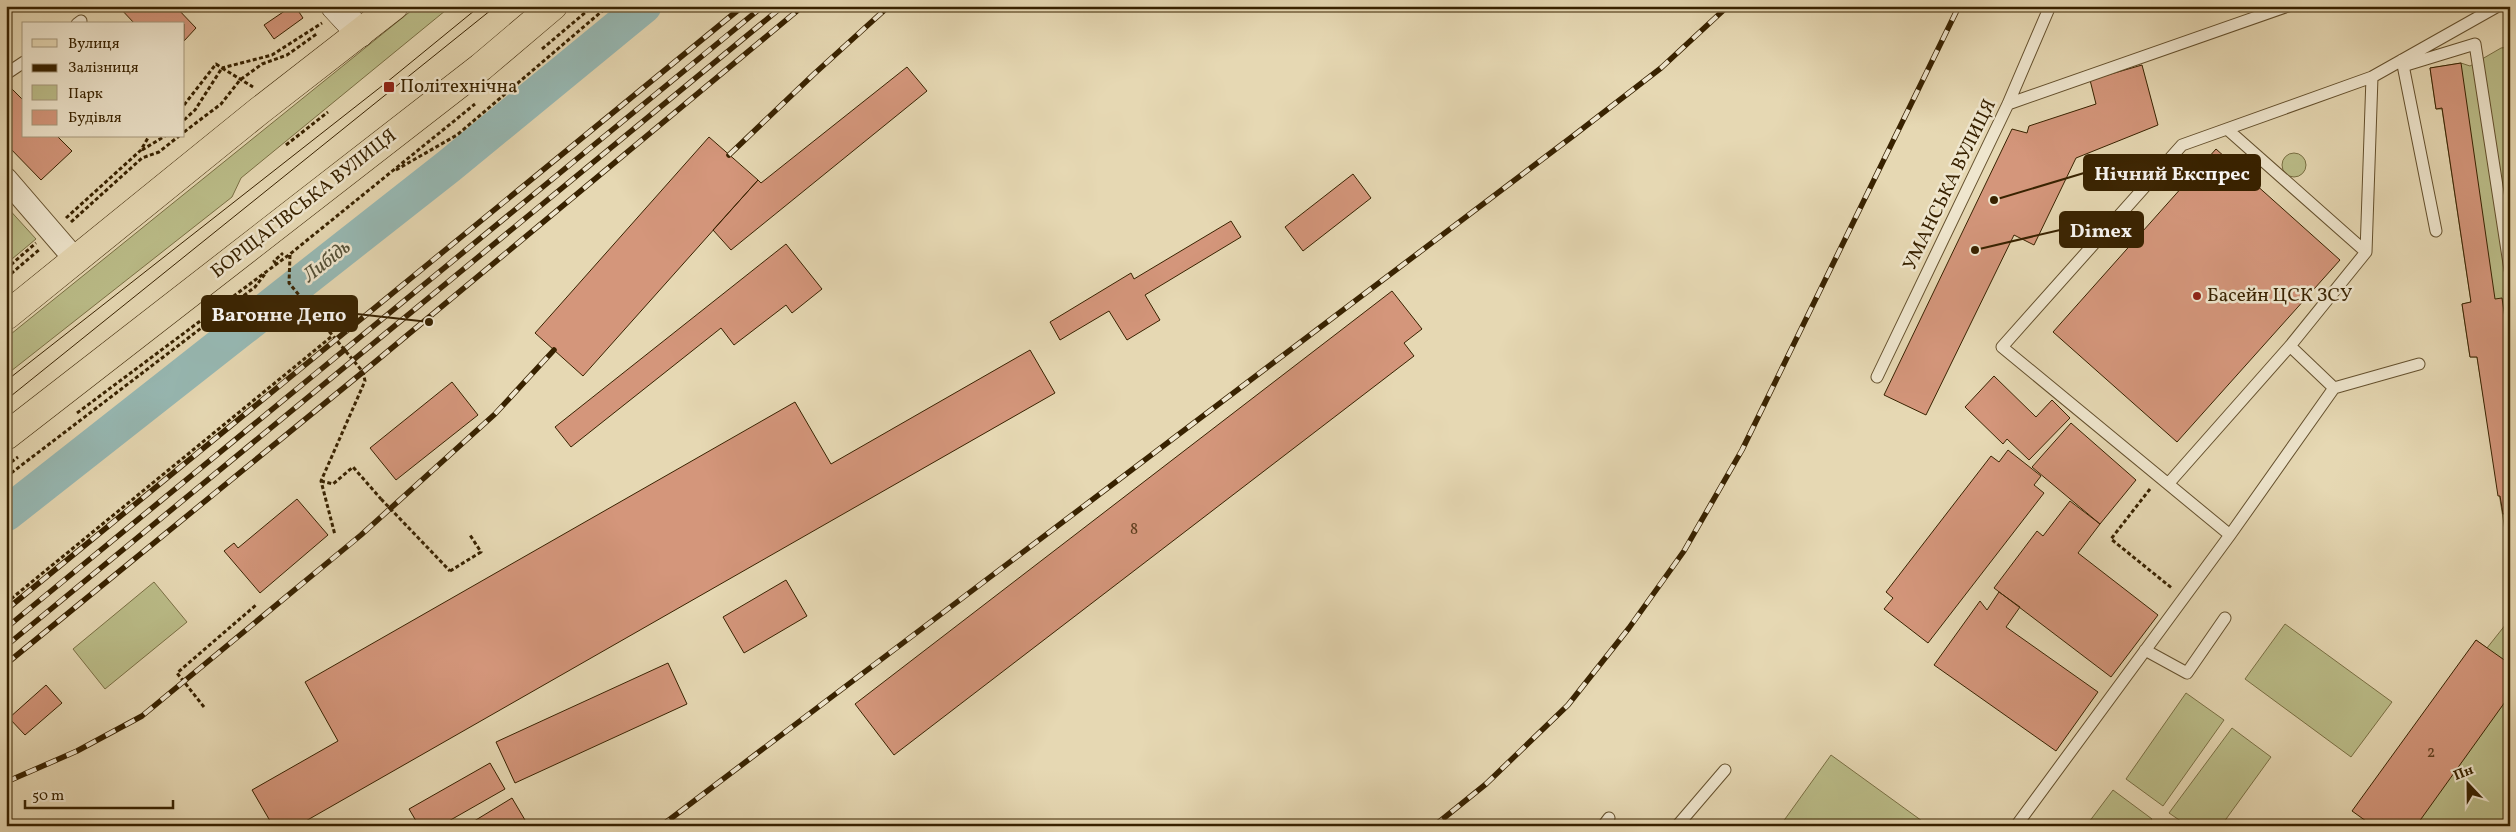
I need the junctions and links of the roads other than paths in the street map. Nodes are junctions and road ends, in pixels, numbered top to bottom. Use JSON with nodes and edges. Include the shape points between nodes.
{"nodes":[{"id":1,"x":394,"y":6,"type":"edge"},
{"id":2,"x":553,"y":6,"type":"edge"},
{"id":3,"x":2050,"y":6,"type":"edge"},
{"id":4,"x":2288,"y":6,"type":"edge"},
{"id":5,"x":2498,"y":6,"type":"edge"},
{"id":6,"x":341,"y":19,"type":"edge"},
{"id":7,"x":22,"y":63,"type":"edge"},
{"id":8,"x":2403,"y":63,"type":"junction"},
{"id":9,"x":6,"y":74,"type":"edge"},
{"id":10,"x":2372,"y":77,"type":"junction"},
{"id":11,"x":2008,"y":104,"type":"junction"},
{"id":12,"x":2228,"y":128,"type":"junction"},
{"id":13,"x":6,"y":179,"type":"edge"},
{"id":14,"x":2436,"y":231,"type":"dead end"},
{"id":15,"x":2366,"y":252,"type":"junction"},
{"id":16,"x":75,"y":259,"type":"junction"},
{"id":17,"x":2510,"y":270,"type":"edge"},
{"id":18,"x":6,"y":316,"type":"edge"},
{"id":19,"x":2290,"y":346,"type":"junction"},
{"id":20,"x":2419,"y":364,"type":"dead end"},
{"id":21,"x":1877,"y":377,"type":"dead end"},
{"id":22,"x":2334,"y":388,"type":"junction"},
{"id":23,"x":14,"y":445,"type":"edge"},
{"id":24,"x":2164,"y":480,"type":"junction"},
{"id":25,"x":2230,"y":535,"type":"junction"},
{"id":26,"x":2225,"y":618,"type":"dead end"},
{"id":27,"x":2145,"y":650,"type":"junction"},
{"id":28,"x":1725,"y":770,"type":"dead end"},
{"id":29,"x":1677,"y":826,"type":"edge"},
{"id":30,"x":2016,"y":826,"type":"edge"}],
"edges":[{"from":1,"to":6,"type":"main road"},
{"from":2,"to":23,"type":"main road","name":"БОРЩАГІВСЬКА ВУЛИЦЯ"},
{"from":3,"to":11,"type":"lane","name":"УМАНСЬКА ВУЛИЦЯ"},
{"from":4,"to":11,"type":"lane"},
{"from":5,"to":8,"type":"lane"},
{"from":6,"to":16,"type":"main road","via":[[259,111]]},
{"from":7,"to":9,"type":"lane"},
{"from":8,"to":10,"type":"lane"},
{"from":8,"to":14,"type":"lane"},
{"from":8,"to":17,"type":"lane","via":[[2475,44]]},
{"from":10,"to":12,"type":"lane"},
{"from":10,"to":15,"type":"lane"},
{"from":11,"to":21,"type":"lane","name":"УМАНСЬКА ВУЛИЦЯ"},
{"from":12,"to":15,"type":"lane"},
{"from":12,"to":24,"type":"lane","via":[[2182,145],[2002,346]]},
{"from":13,"to":16,"type":"street"},
{"from":15,"to":19,"type":"lane"},
{"from":16,"to":18,"type":"main road"},
{"from":19,"to":22,"type":"lane"},
{"from":19,"to":24,"type":"lane"},
{"from":20,"to":22,"type":"lane"},
{"from":22,"to":25,"type":"lane"},
{"from":24,"to":25,"type":"lane"},
{"from":25,"to":27,"type":"lane"},
{"from":26,"to":27,"type":"lane","via":[[2187,673]]},
{"from":27,"to":30,"type":"lane"},
{"from":28,"to":29,"type":"lane"}]}
